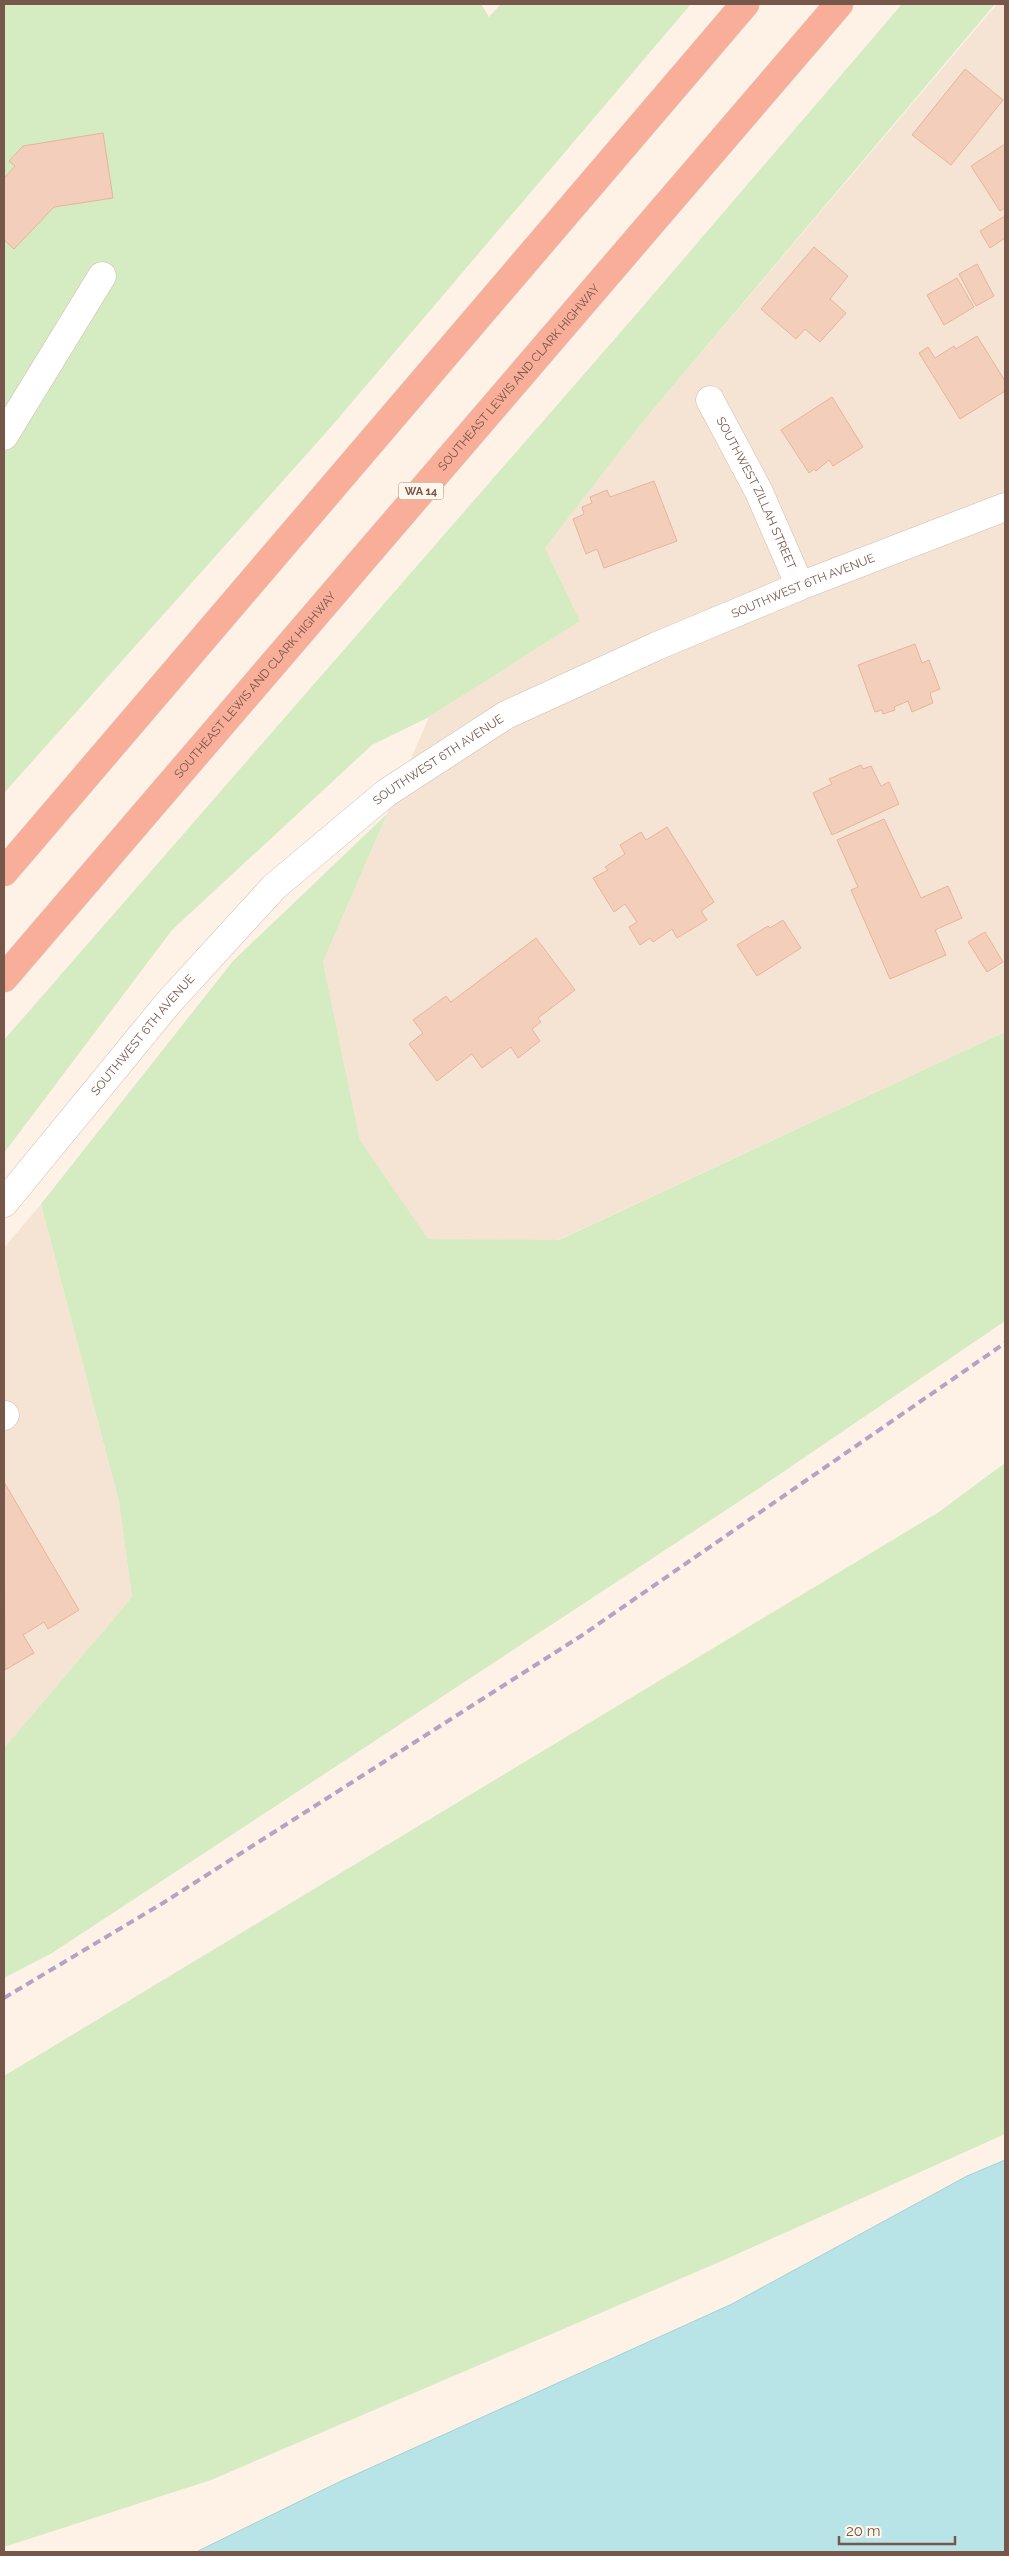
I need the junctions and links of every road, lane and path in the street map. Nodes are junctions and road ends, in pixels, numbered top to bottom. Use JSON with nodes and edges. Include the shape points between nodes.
{"nodes":[{"id":1,"x":745,"y":4,"type":"edge"},
{"id":2,"x":839,"y":4,"type":"edge"},
{"id":3,"x":102,"y":276,"type":"dead end"},
{"id":4,"x":710,"y":400,"type":"dead end"},
{"id":5,"x":4,"y":436,"type":"edge"},
{"id":6,"x":1005,"y":507,"type":"edge"},
{"id":7,"x":800,"y":586,"type":"junction"},
{"id":8,"x":4,"y":872,"type":"edge"},
{"id":9,"x":4,"y":978,"type":"edge"},
{"id":10,"x":4,"y":1203,"type":"edge"}],
"edges":[{"from":1,"to":8,"type":"highway"},
{"from":2,"to":9,"type":"highway","name":"SOUTHEAST LEWIS AND CLARK HIGHWAY","number":"WA 14"},
{"from":3,"to":5,"type":"street"},
{"from":4,"to":7,"type":"street","name":"SOUTHWEST ZILLAH STREET","via":[[759,492]]},
{"from":6,"to":7,"type":"street","name":"SOUTHWEST 6TH AVENUE"},
{"from":7,"to":10,"type":"street","name":"SOUTHWEST 6TH AVENUE","via":[[657,646],[506,715],[386,793],[274,887],[169,1002]]}]}
